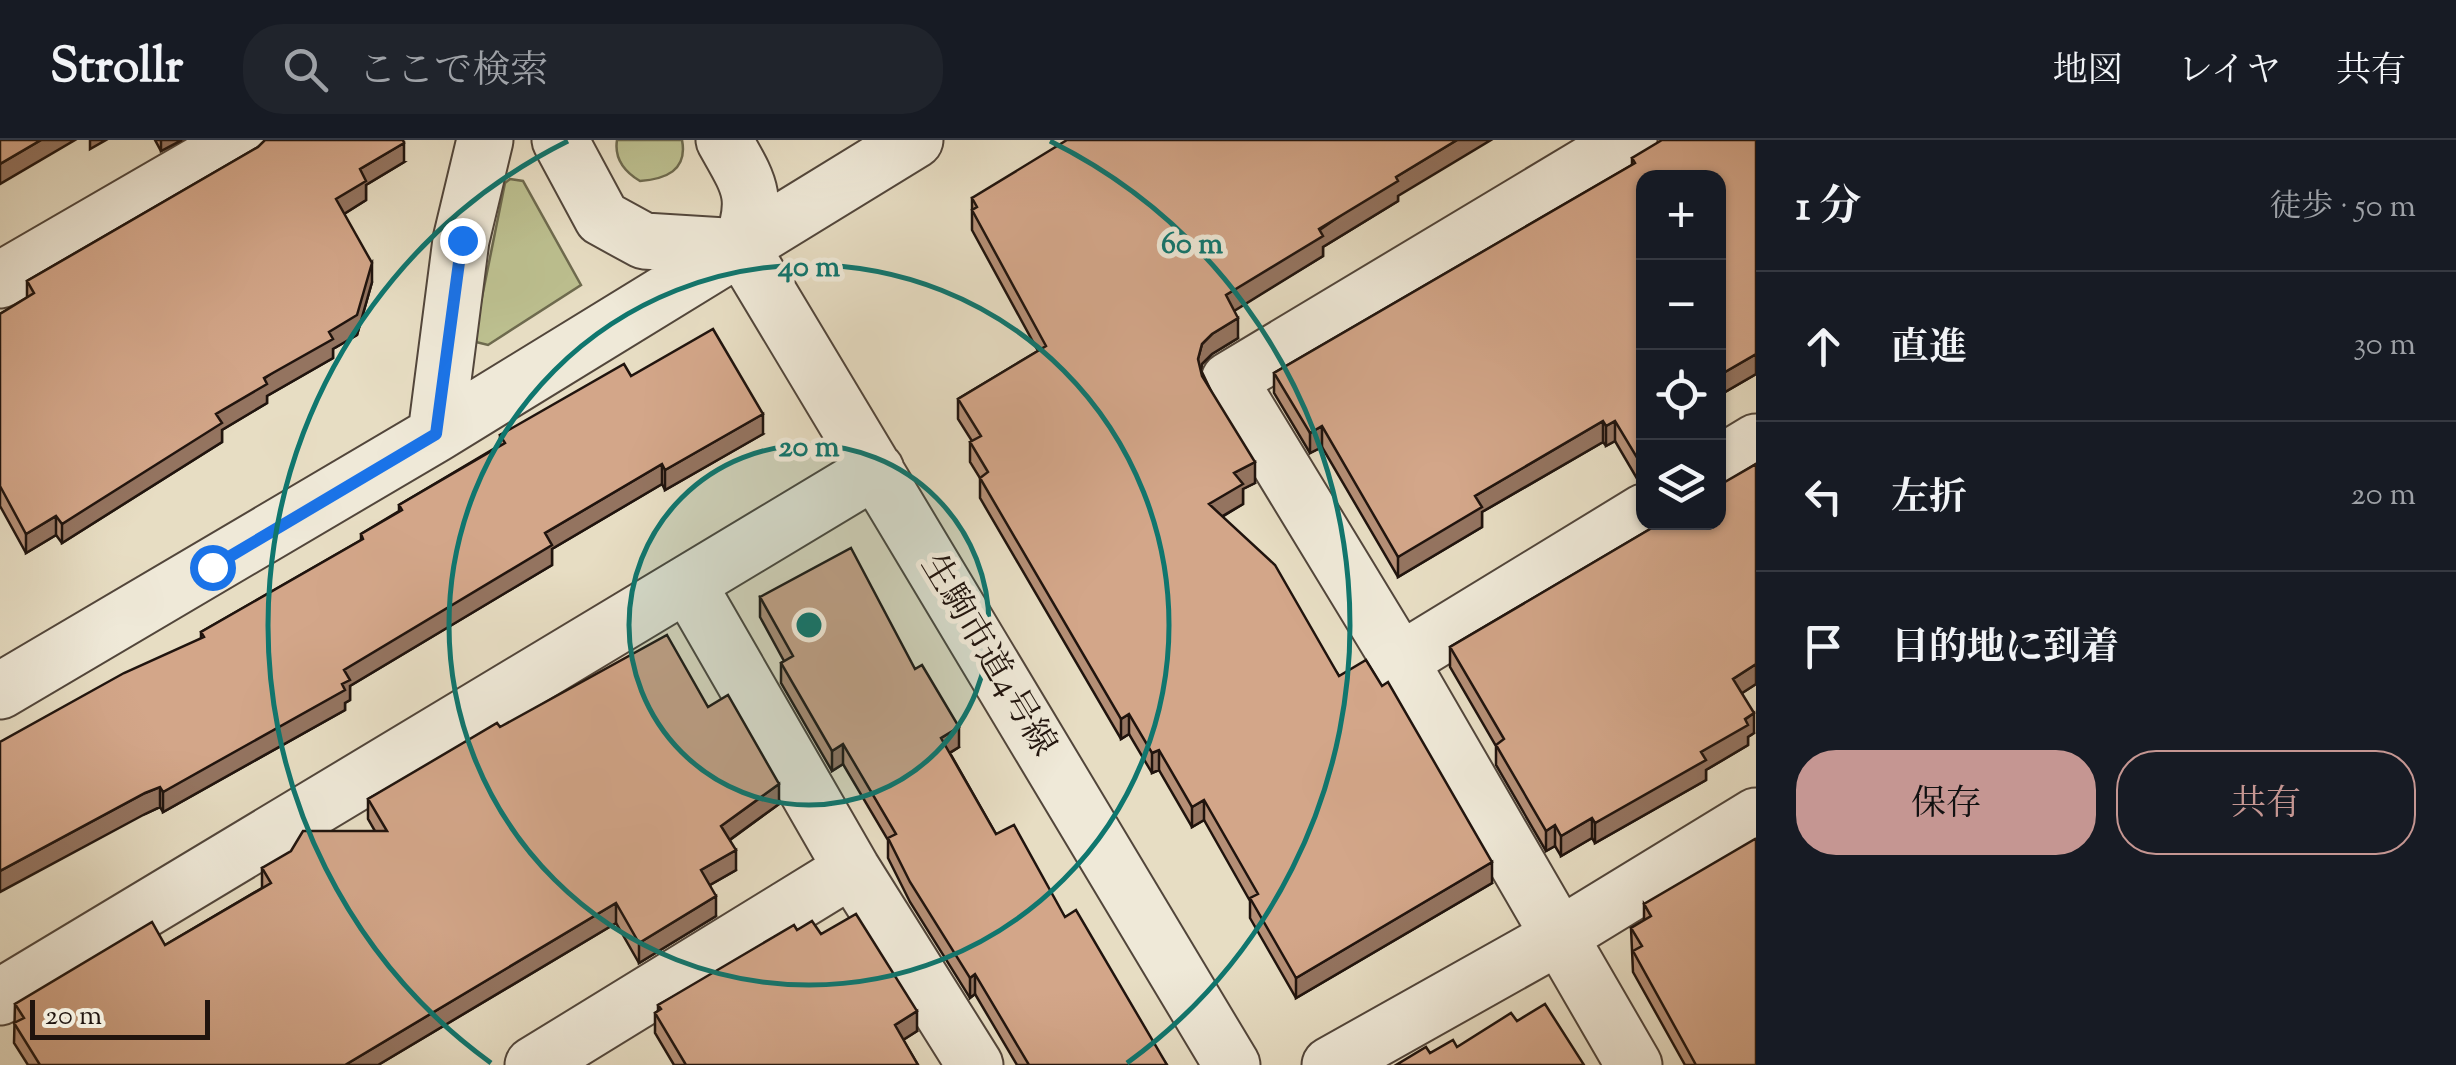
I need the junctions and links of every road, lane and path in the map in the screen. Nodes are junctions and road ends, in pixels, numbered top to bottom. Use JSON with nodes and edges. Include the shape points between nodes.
{"nodes":[{"id":1,"x":242,"y":140,"type":"edge"},
{"id":2,"x":485,"y":140,"type":"edge"},
{"id":3,"x":560,"y":140,"type":"edge"},
{"id":4,"x":724,"y":140,"type":"edge"},
{"id":5,"x":1628,"y":140,"type":"edge"},
{"id":6,"x":907,"y":141,"type":"edge"},
{"id":7,"x":741,"y":248,"type":"junction"},
{"id":8,"x":0,"y":280,"type":"edge"},
{"id":9,"x":436,"y":434,"type":"junction"},
{"id":10,"x":1756,"y":442,"type":"edge"},
{"id":11,"x":1726,"y":461,"type":"edge"},
{"id":12,"x":876,"y":470,"type":"junction"},
{"id":13,"x":1636,"y":517,"type":"edge"},
{"id":14,"x":689,"y":586,"type":"junction"},
{"id":15,"x":1400,"y":661,"type":"junction"},
{"id":16,"x":0,"y":691,"type":"edge"},
{"id":17,"x":1756,"y":816,"type":"edge"},
{"id":18,"x":852,"y":869,"type":"junction"},
{"id":19,"x":1558,"y":937,"type":"junction"},
{"id":20,"x":0,"y":996,"type":"edge"},
{"id":21,"x":590,"y":1051,"type":"edge"},
{"id":22,"x":534,"y":1065,"type":"edge"},
{"id":23,"x":975,"y":1065,"type":"edge"},
{"id":24,"x":1232,"y":1065,"type":"edge"},
{"id":25,"x":1330,"y":1065,"type":"edge"},
{"id":26,"x":1634,"y":1065,"type":"edge"}],
"edges":[{"from":1,"to":8,"type":"street"},
{"from":2,"to":9,"type":"street","via":[[462,240]]},
{"from":3,"to":7,"type":"street","via":[[602,218],[644,242]]},
{"from":4,"to":7,"type":"street","via":[[746,178],[754,210]]},
{"from":5,"to":15,"type":"street","via":[[1229,380]]},
{"from":6,"to":7,"type":"street"},
{"from":7,"to":9,"type":"street"},
{"from":7,"to":12,"type":"street","name":"生駒市道4号線"},
{"from":9,"to":16,"type":"street"},
{"from":10,"to":11,"type":"street"},
{"from":12,"to":14,"type":"street"},
{"from":12,"to":24,"type":"street","name":"生駒市道4号線"},
{"from":13,"to":15,"type":"street"},
{"from":14,"to":18,"type":"street"},
{"from":14,"to":20,"type":"street"},
{"from":15,"to":19,"type":"street"},
{"from":17,"to":19,"type":"street"},
{"from":18,"to":21,"type":"street"},
{"from":18,"to":23,"type":"street"},
{"from":19,"to":25,"type":"street"},
{"from":19,"to":26,"type":"street"},
{"from":21,"to":22,"type":"street"}]}
